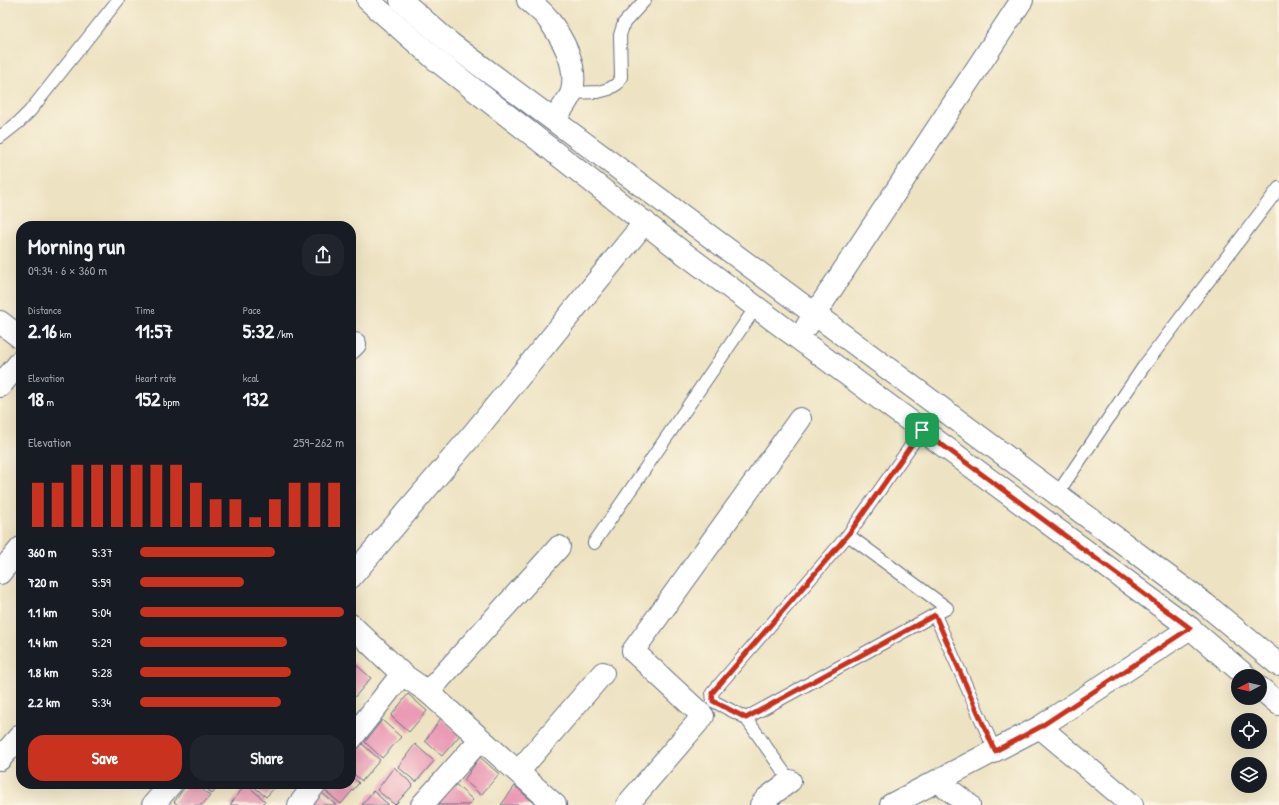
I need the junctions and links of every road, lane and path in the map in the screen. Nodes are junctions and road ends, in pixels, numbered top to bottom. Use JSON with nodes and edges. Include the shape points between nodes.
{"nodes":[{"id":1,"x":118,"y":0,"type":"edge"},
{"id":2,"x":368,"y":0,"type":"edge"},
{"id":3,"x":401,"y":0,"type":"edge"},
{"id":4,"x":528,"y":0,"type":"edge"},
{"id":5,"x":645,"y":0,"type":"edge"},
{"id":6,"x":1022,"y":0,"type":"edge"},
{"id":7,"x":572,"y":93,"type":"junction"},
{"id":8,"x":554,"y":120,"type":"junction"},
{"id":9,"x":0,"y":137,"type":"edge"},
{"id":10,"x":1279,"y":188,"type":"edge"},
{"id":11,"x":645,"y":222,"type":"junction"},
{"id":12,"x":756,"y":307,"type":"junction"},
{"id":13,"x":814,"y":314,"type":"junction"},
{"id":14,"x":0,"y":322,"type":"edge"},
{"id":15,"x":16,"y":334,"type":"edge"},
{"id":16,"x":799,"y":340,"type":"junction"},
{"id":17,"x":16,"y":367,"type":"edge"},
{"id":18,"x":0,"y":386,"type":"edge"},
{"id":19,"x":800,"y":419,"type":"dead end"},
{"id":20,"x":922,"y":430,"type":"junction"},
{"id":21,"x":1057,"y":494,"type":"junction"},
{"id":22,"x":848,"y":535,"type":"junction"},
{"id":23,"x":594,"y":543,"type":"dead end"},
{"id":24,"x":559,"y":547,"type":"dead end"},
{"id":25,"x":16,"y":554,"type":"edge"},
{"id":26,"x":356,"y":571,"type":"edge"},
{"id":27,"x":0,"y":573,"type":"edge"},
{"id":28,"x":935,"y":615,"type":"junction"},
{"id":29,"x":1190,"y":628,"type":"junction"},
{"id":30,"x":356,"y":630,"type":"edge"},
{"id":31,"x":1279,"y":665,"type":"edge"},
{"id":32,"x":1238,"y":669,"type":"edge"},
{"id":33,"x":603,"y":673,"type":"dead end"},
{"id":34,"x":402,"y":674,"type":"junction"},
{"id":35,"x":428,"y":692,"type":"junction"},
{"id":36,"x":1267,"y":694,"type":"edge"},
{"id":37,"x":1279,"y":704,"type":"edge"},
{"id":38,"x":746,"y":718,"type":"junction"},
{"id":39,"x":1040,"y":727,"type":"junction"},
{"id":40,"x":356,"y":733,"type":"edge"},
{"id":41,"x":480,"y":740,"type":"junction"},
{"id":42,"x":16,"y":741,"type":"edge"},
{"id":43,"x":995,"y":751,"type":"junction"},
{"id":44,"x":0,"y":759,"type":"edge"},
{"id":45,"x":518,"y":772,"type":"junction"},
{"id":46,"x":790,"y":781,"type":"joint"},
{"id":47,"x":938,"y":781,"type":"junction"},
{"id":48,"x":167,"y":789,"type":"edge"},
{"id":49,"x":311,"y":789,"type":"edge"},
{"id":50,"x":153,"y":805,"type":"edge"},
{"id":51,"x":299,"y":805,"type":"edge"},
{"id":52,"x":422,"y":805,"type":"edge"},
{"id":53,"x":555,"y":805,"type":"edge"},
{"id":54,"x":627,"y":805,"type":"edge"},
{"id":55,"x":761,"y":805,"type":"edge"},
{"id":56,"x":892,"y":805,"type":"edge"},
{"id":57,"x":969,"y":805,"type":"edge"},
{"id":58,"x":1132,"y":805,"type":"edge"}],
"edges":[{"from":1,"to":9,"type":"lane","via":[[30,111]]},
{"from":2,"to":11,"type":"street","via":[[435,59]]},
{"from":3,"to":8,"type":"street","via":[[451,44]]},
{"from":4,"to":7,"type":"street","via":[[548,18],[561,39],[571,62],[574,79]]},
{"from":5,"to":7,"type":"lane","via":[[624,23],[620,35],[622,77],[617,84],[598,92]]},
{"from":6,"to":13,"type":"street"},
{"from":7,"to":8,"type":"street"},
{"from":8,"to":13,"type":"street"},
{"from":10,"to":21,"type":"lane","via":[[1144,366]]},
{"from":11,"to":12,"type":"street"},
{"from":11,"to":26,"type":"street","via":[[473,434]]},
{"from":12,"to":16,"type":"street"},
{"from":12,"to":23,"type":"lane"},
{"from":13,"to":16,"type":"street"},
{"from":13,"to":21,"type":"street"},
{"from":14,"to":15,"type":"street"},
{"from":16,"to":20,"type":"street"},
{"from":17,"to":18,"type":"street"},
{"from":19,"to":54,"type":"street","via":[[633,651],[703,716]]},
{"from":20,"to":22,"type":"lane"},
{"from":20,"to":29,"type":"street"},
{"from":21,"to":31,"type":"street","via":[[1205,604]]},
{"from":22,"to":28,"type":"lane","via":[[947,608]]},
{"from":22,"to":38,"type":"lane","via":[[712,693],[713,701]]},
{"from":24,"to":35,"type":"street"},
{"from":25,"to":27,"type":"street"},
{"from":28,"to":38,"type":"lane"},
{"from":28,"to":43,"type":"lane"},
{"from":29,"to":32,"type":"street"},
{"from":29,"to":39,"type":"street"},
{"from":30,"to":34,"type":"street"},
{"from":33,"to":45,"type":"street"},
{"from":34,"to":35,"type":"street"},
{"from":34,"to":40,"type":"street"},
{"from":35,"to":41,"type":"street"},
{"from":36,"to":37,"type":"street"},
{"from":38,"to":46,"type":"lane"},
{"from":39,"to":43,"type":"street"},
{"from":39,"to":58,"type":"street"},
{"from":41,"to":45,"type":"street"},
{"from":41,"to":52,"type":"street"},
{"from":42,"to":44,"type":"street"},
{"from":43,"to":47,"type":"street"},
{"from":45,"to":53,"type":"street"},
{"from":46,"to":55,"type":"street"},
{"from":47,"to":56,"type":"street"},
{"from":47,"to":57,"type":"street"},
{"from":48,"to":50,"type":"street"},
{"from":49,"to":51,"type":"street"}]}
